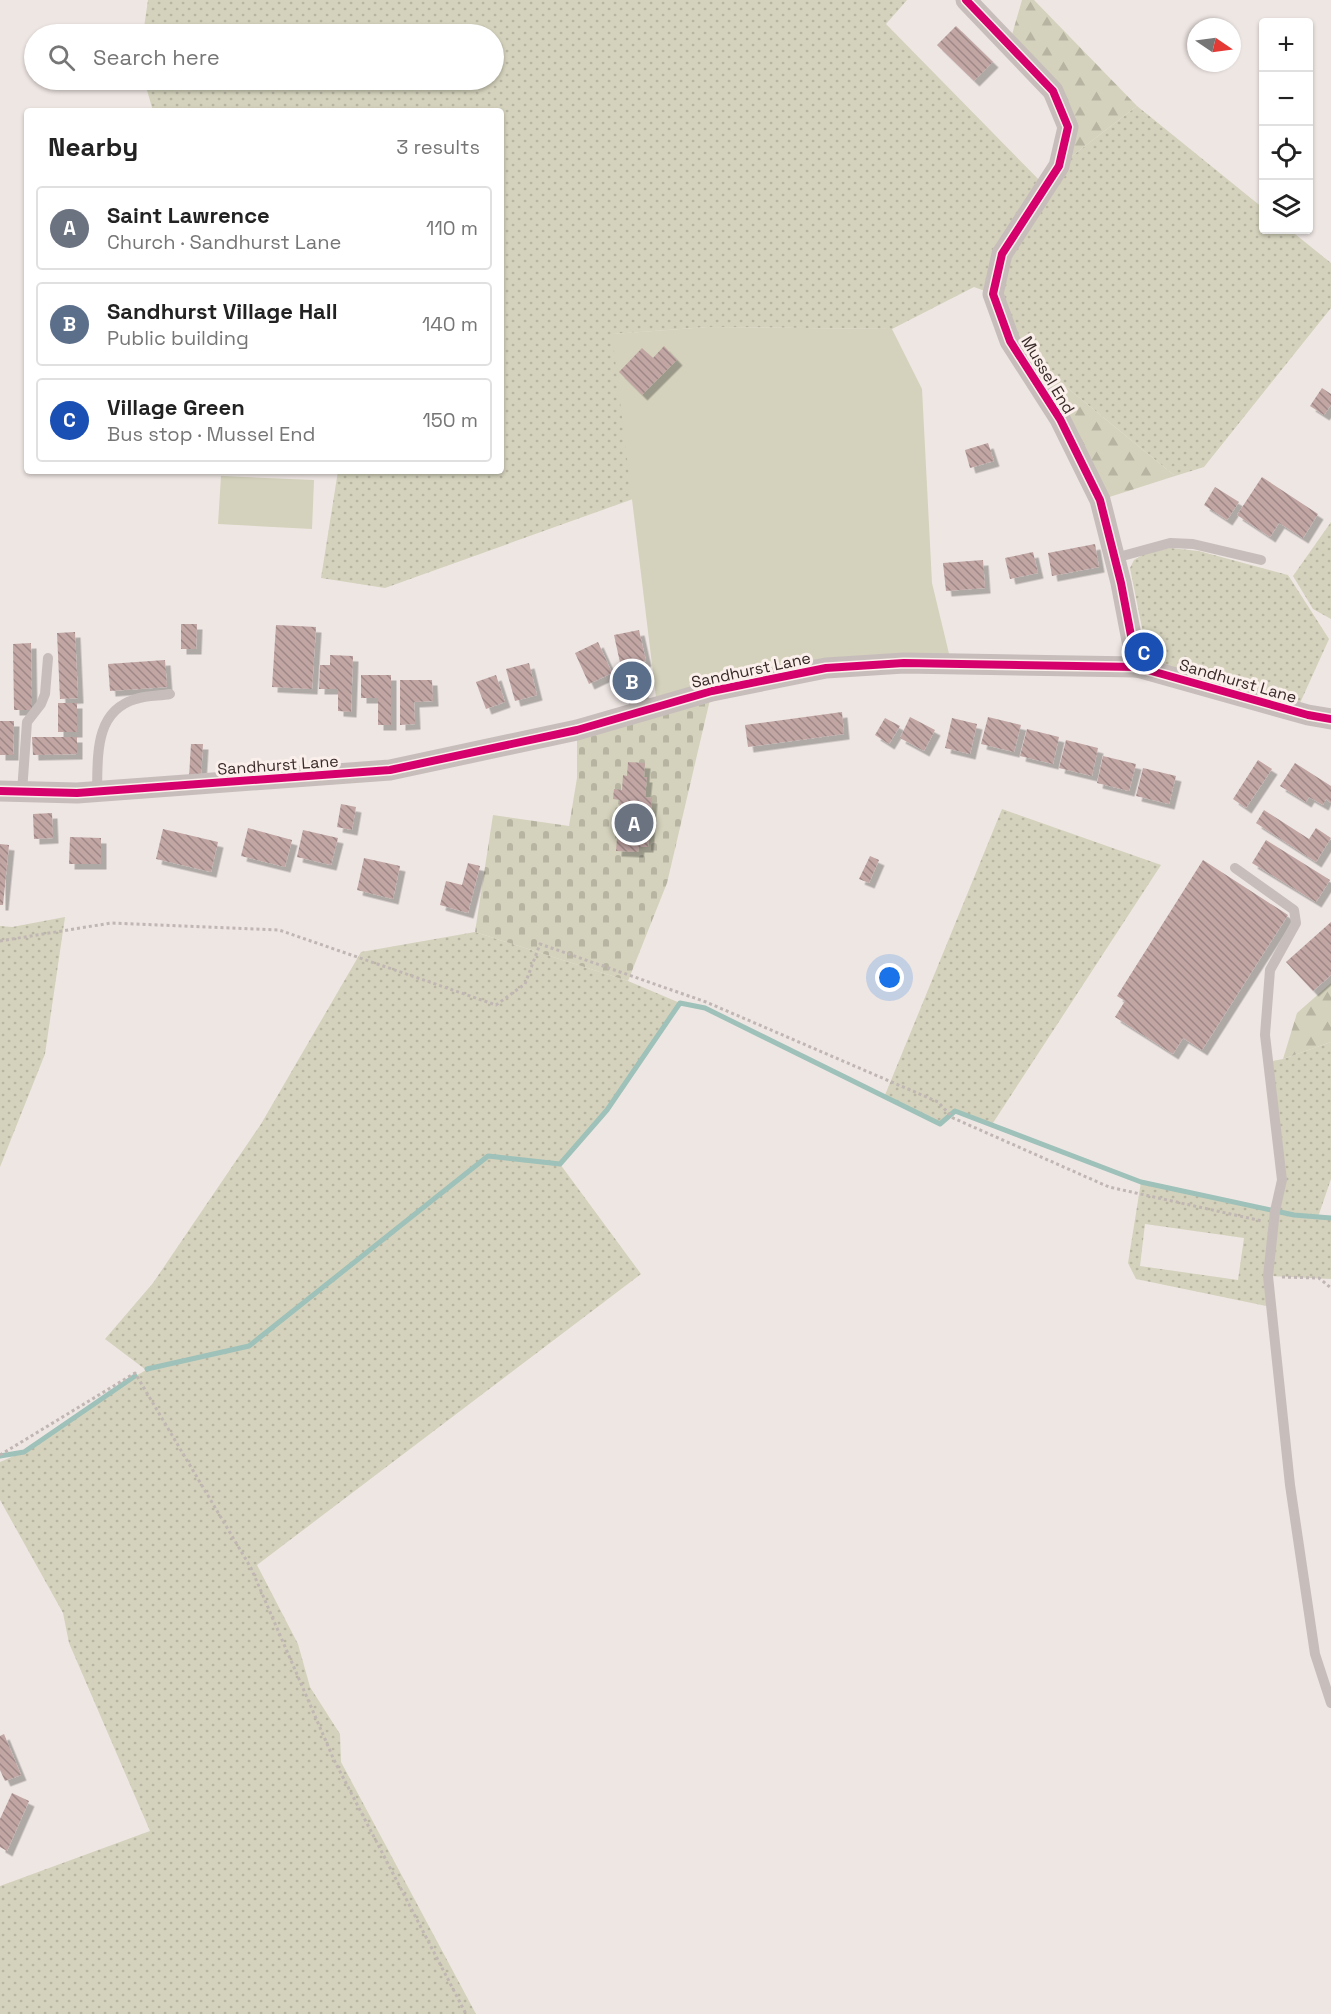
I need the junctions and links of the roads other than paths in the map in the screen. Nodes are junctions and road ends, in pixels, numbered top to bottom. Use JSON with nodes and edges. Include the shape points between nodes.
{"nodes":[{"id":1,"x":966,"y":0,"type":"edge"},
{"id":2,"x":1115,"y":558,"type":"junction"},
{"id":3,"x":1262,"y":560,"type":"dead end"},
{"id":4,"x":48,"y":658,"type":"dead end"},
{"id":5,"x":1137,"y":667,"type":"junction"},
{"id":6,"x":170,"y":694,"type":"dead end"},
{"id":7,"x":1331,"y":719,"type":"edge"},
{"id":8,"x":0,"y":791,"type":"edge"},
{"id":9,"x":22,"y":792,"type":"junction"},
{"id":10,"x":97,"y":792,"type":"junction"},
{"id":11,"x":1235,"y":868,"type":"dead end"},
{"id":12,"x":1331,"y":1702,"type":"edge"}],
"edges":[{"from":1,"to":2,"type":"street","name":"Mussel End","via":[[1053,91],[1068,127],[1059,166],[1002,255],[993,294],[1010,341],[1060,419],[1100,500]]},
{"from":2,"to":3,"type":"lane","via":[[1170,543],[1193,544]]},
{"from":2,"to":5,"type":"street","name":"Mussel End"},
{"from":4,"to":9,"type":"lane","via":[[45,694],[27,722]]},
{"from":5,"to":7,"type":"street","name":"Sandhurst Lane"},
{"from":5,"to":10,"type":"street","name":"Sandhurst Lane","via":[[951,662],[826,668],[712,691],[537,739],[390,770]]},
{"from":6,"to":10,"type":"lane","via":[[138,698],[121,705],[105,726],[98,741]]},
{"from":8,"to":9,"type":"street","name":"Sandhurst Lane"},
{"from":9,"to":10,"type":"street","name":"Sandhurst Lane"},
{"from":11,"to":12,"type":"lane","via":[[1294,910],[1296,923],[1270,970],[1265,1035],[1282,1180],[1268,1276],[1295,1519],[1315,1654]]}]}
